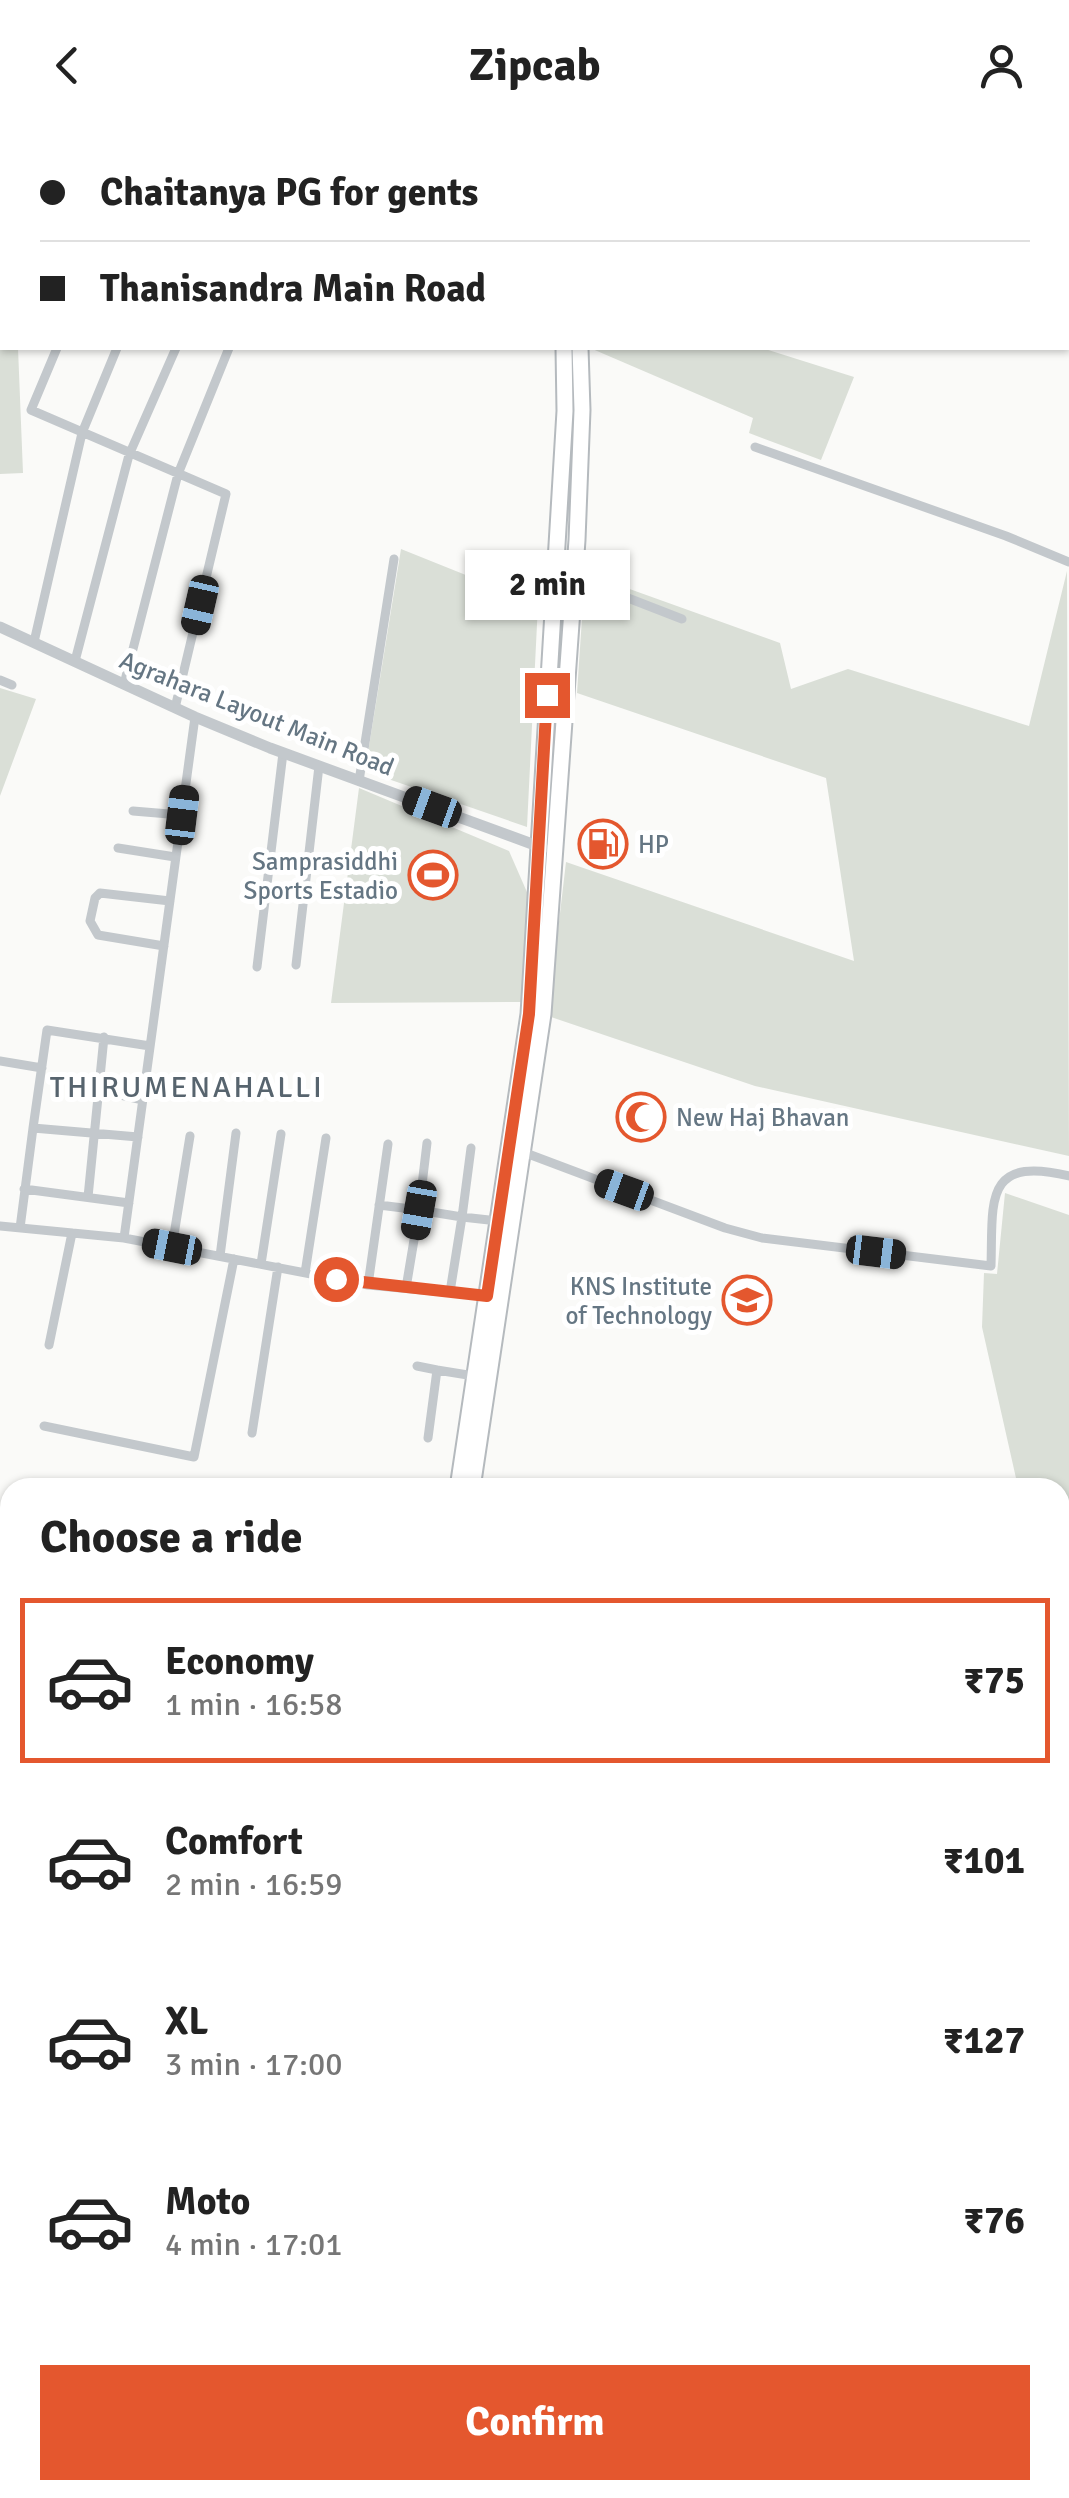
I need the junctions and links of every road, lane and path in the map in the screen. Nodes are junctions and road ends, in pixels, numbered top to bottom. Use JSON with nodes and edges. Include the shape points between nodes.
{"nodes":[{"id":1,"x":56,"y":350,"type":"edge"},
{"id":2,"x":116,"y":350,"type":"edge"},
{"id":3,"x":175,"y":350,"type":"edge"},
{"id":4,"x":228,"y":350,"type":"edge"},
{"id":5,"x":564,"y":350,"type":"edge"},
{"id":6,"x":580,"y":350,"type":"edge"},
{"id":7,"x":82,"y":433,"type":"junction"},
{"id":8,"x":755,"y":447,"type":"dead end"},
{"id":9,"x":129,"y":454,"type":"junction"},
{"id":10,"x":178,"y":474,"type":"junction"},
{"id":11,"x":394,"y":559,"type":"dead end"},
{"id":12,"x":1069,"y":562,"type":"edge"},
{"id":13,"x":574,"y":577,"type":"junction"},
{"id":14,"x":682,"y":618,"type":"dead end"},
{"id":15,"x":0,"y":626,"type":"edge"},
{"id":16,"x":34,"y":642,"type":"junction"},
{"id":17,"x":75,"y":661,"type":"junction"},
{"id":18,"x":0,"y":680,"type":"edge"},
{"id":19,"x":12,"y":684,"type":"dead end"},
{"id":20,"x":124,"y":684,"type":"junction"},
{"id":21,"x":175,"y":708,"type":"junction"},
{"id":22,"x":194,"y":717,"type":"junction"},
{"id":23,"x":283,"y":753,"type":"junction"},
{"id":24,"x":320,"y":766,"type":"junction"},
{"id":25,"x":359,"y":781,"type":"junction"},
{"id":26,"x":133,"y":811,"type":"dead end"},
{"id":27,"x":182,"y":815,"type":"junction"},
{"id":28,"x":118,"y":848,"type":"dead end"},
{"id":29,"x":549,"y":851,"type":"junction"},
{"id":30,"x":176,"y":857,"type":"junction"},
{"id":31,"x":170,"y":900,"type":"junction"},
{"id":32,"x":164,"y":946,"type":"junction"},
{"id":33,"x":296,"y":965,"type":"dead end"},
{"id":34,"x":257,"y":967,"type":"dead end"},
{"id":35,"x":104,"y":1037,"type":"junction"},
{"id":36,"x":150,"y":1046,"type":"junction"},
{"id":37,"x":0,"y":1061,"type":"edge"},
{"id":38,"x":42,"y":1068,"type":"junction"},
{"id":39,"x":98,"y":1090,"type":"junction"},
{"id":40,"x":143,"y":1100,"type":"junction"},
{"id":41,"x":33,"y":1128,"type":"junction"},
{"id":42,"x":94,"y":1133,"type":"junction"},
{"id":43,"x":236,"y":1133,"type":"dead end"},
{"id":44,"x":280,"y":1134,"type":"dead end"},
{"id":45,"x":138,"y":1136,"type":"junction"},
{"id":46,"x":190,"y":1136,"type":"dead end"},
{"id":47,"x":326,"y":1138,"type":"dead end"},
{"id":48,"x":427,"y":1143,"type":"dead end"},
{"id":49,"x":388,"y":1144,"type":"dead end"},
{"id":50,"x":471,"y":1148,"type":"dead end"},
{"id":51,"x":522,"y":1152,"type":"junction"},
{"id":52,"x":1069,"y":1176,"type":"edge"},
{"id":53,"x":24,"y":1189,"type":"junction"},
{"id":54,"x":88,"y":1197,"type":"junction"},
{"id":55,"x":129,"y":1202,"type":"junction"},
{"id":56,"x":379,"y":1205,"type":"junction"},
{"id":57,"x":419,"y":1210,"type":"junction"},
{"id":58,"x":462,"y":1217,"type":"junction"},
{"id":59,"x":498,"y":1221,"type":"junction"},
{"id":60,"x":0,"y":1226,"type":"edge"},
{"id":61,"x":20,"y":1228,"type":"junction"},
{"id":62,"x":72,"y":1234,"type":"junction"},
{"id":63,"x":124,"y":1238,"type":"junction"},
{"id":64,"x":172,"y":1247,"type":"junction"},
{"id":65,"x":220,"y":1256,"type":"junction"},
{"id":66,"x":234,"y":1259,"type":"junction"},
{"id":67,"x":260,"y":1264,"type":"junction"},
{"id":68,"x":278,"y":1268,"type":"junction"},
{"id":69,"x":305,"y":1272,"type":"junction"},
{"id":70,"x":368,"y":1285,"type":"junction"},
{"id":71,"x":406,"y":1288,"type":"junction"},
{"id":72,"x":450,"y":1292,"type":"junction"},
{"id":73,"x":494,"y":1297,"type":"junction"},
{"id":74,"x":49,"y":1346,"type":"dead end"},
{"id":75,"x":418,"y":1366,"type":"dead end"},
{"id":76,"x":437,"y":1370,"type":"junction"},
{"id":77,"x":474,"y":1376,"type":"junction"},
{"id":78,"x":44,"y":1426,"type":"dead end"},
{"id":79,"x":252,"y":1433,"type":"dead end"},
{"id":80,"x":428,"y":1438,"type":"dead end"},
{"id":81,"x":459,"y":1478,"type":"edge"},
{"id":82,"x":473,"y":1478,"type":"edge"}],
"edges":[{"from":1,"to":7,"type":"street","via":[[32,410]]},
{"from":2,"to":7,"type":"street"},
{"from":3,"to":9,"type":"street"},
{"from":4,"to":10,"type":"street"},
{"from":5,"to":29,"type":"main road"},
{"from":6,"to":13,"type":"main road"},
{"from":7,"to":9,"type":"street"},
{"from":7,"to":16,"type":"street"},
{"from":8,"to":12,"type":"street"},
{"from":9,"to":10,"type":"street"},
{"from":9,"to":17,"type":"street"},
{"from":10,"to":20,"type":"street"},
{"from":10,"to":21,"type":"street","via":[[226,494]]},
{"from":11,"to":25,"type":"street"},
{"from":13,"to":14,"type":"street"},
{"from":13,"to":29,"type":"main road"},
{"from":15,"to":16,"type":"street","name":"Agrahara Layout Main Road"},
{"from":16,"to":17,"type":"street","name":"Agrahara Layout Main Road"},
{"from":17,"to":20,"type":"street","name":"Agrahara Layout Main Road"},
{"from":18,"to":19,"type":"street"},
{"from":20,"to":21,"type":"street","name":"Agrahara Layout Main Road"},
{"from":21,"to":22,"type":"street","name":"Agrahara Layout Main Road"},
{"from":22,"to":23,"type":"street","name":"Agrahara Layout Main Road"},
{"from":22,"to":27,"type":"street"},
{"from":23,"to":24,"type":"street","name":"Agrahara Layout Main Road"},
{"from":23,"to":34,"type":"street"},
{"from":24,"to":25,"type":"street","name":"Agrahara Layout Main Road"},
{"from":24,"to":33,"type":"street"},
{"from":25,"to":29,"type":"street","name":"Agrahara Layout Main Road"},
{"from":26,"to":27,"type":"street"},
{"from":27,"to":30,"type":"street"},
{"from":28,"to":30,"type":"street"},
{"from":29,"to":51,"type":"main road","via":[[543,1014]]},
{"from":29,"to":59,"type":"main road"},
{"from":30,"to":31,"type":"street"},
{"from":31,"to":32,"type":"street"},
{"from":31,"to":32,"type":"street","via":[[100,893],[90,921],[98,935]]},
{"from":32,"to":36,"type":"street"},
{"from":35,"to":36,"type":"street"},
{"from":35,"to":38,"type":"street","via":[[46,1030]]},
{"from":35,"to":39,"type":"street"},
{"from":36,"to":40,"type":"street"},
{"from":37,"to":38,"type":"street"},
{"from":38,"to":41,"type":"street"},
{"from":39,"to":40,"type":"street"},
{"from":39,"to":42,"type":"street"},
{"from":40,"to":45,"type":"street"},
{"from":41,"to":42,"type":"street"},
{"from":41,"to":53,"type":"street"},
{"from":42,"to":45,"type":"street"},
{"from":42,"to":54,"type":"street"},
{"from":43,"to":65,"type":"street"},
{"from":44,"to":67,"type":"street"},
{"from":45,"to":55,"type":"street"},
{"from":46,"to":64,"type":"street"},
{"from":47,"to":69,"type":"street"},
{"from":48,"to":57,"type":"street"},
{"from":49,"to":56,"type":"street"},
{"from":50,"to":58,"type":"street"},
{"from":51,"to":52,"type":"street","via":[[762,1238],[991,1266],[994,1204],[1003,1179],[1032,1172]]},
{"from":51,"to":73,"type":"main road"},
{"from":53,"to":54,"type":"street"},
{"from":53,"to":61,"type":"street"},
{"from":54,"to":55,"type":"street"},
{"from":55,"to":63,"type":"street"},
{"from":56,"to":57,"type":"street"},
{"from":56,"to":70,"type":"street"},
{"from":57,"to":58,"type":"street"},
{"from":57,"to":71,"type":"street"},
{"from":58,"to":59,"type":"street"},
{"from":58,"to":72,"type":"street"},
{"from":59,"to":73,"type":"main road"},
{"from":60,"to":61,"type":"street"},
{"from":61,"to":62,"type":"street"},
{"from":62,"to":63,"type":"street"},
{"from":62,"to":74,"type":"street"},
{"from":63,"to":64,"type":"street"},
{"from":64,"to":65,"type":"street"},
{"from":65,"to":66,"type":"street"},
{"from":66,"to":67,"type":"street"},
{"from":66,"to":78,"type":"street","via":[[194,1456]]},
{"from":67,"to":68,"type":"street"},
{"from":68,"to":69,"type":"street"},
{"from":68,"to":79,"type":"street"},
{"from":69,"to":70,"type":"street"},
{"from":70,"to":71,"type":"street"},
{"from":71,"to":72,"type":"street"},
{"from":72,"to":73,"type":"street"},
{"from":73,"to":77,"type":"main road"},
{"from":73,"to":82,"type":"main road"},
{"from":75,"to":76,"type":"street"},
{"from":76,"to":77,"type":"street"},
{"from":76,"to":80,"type":"street"},
{"from":77,"to":81,"type":"main road"}]}
